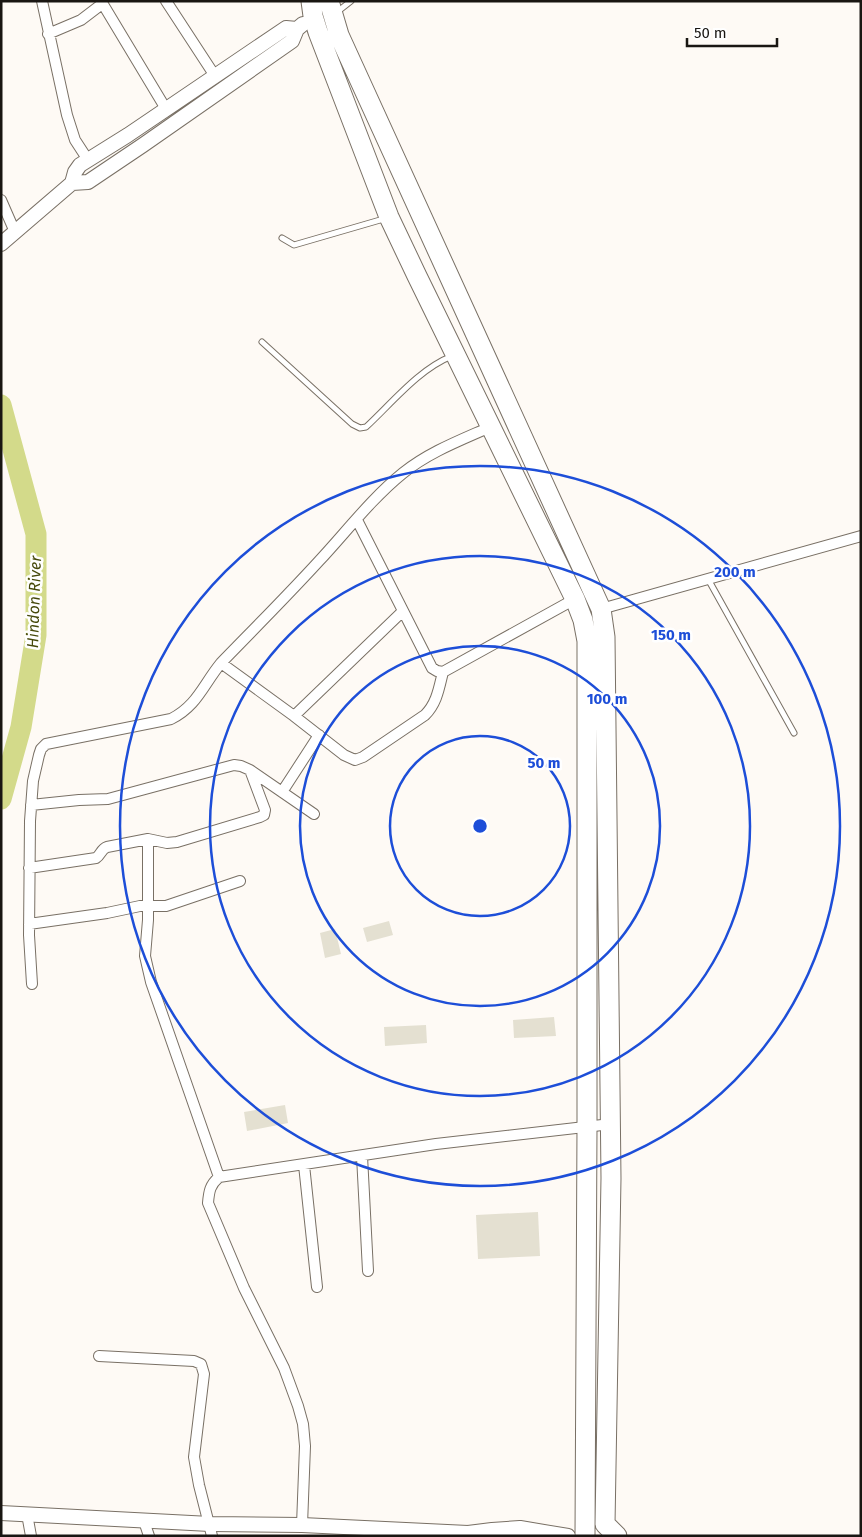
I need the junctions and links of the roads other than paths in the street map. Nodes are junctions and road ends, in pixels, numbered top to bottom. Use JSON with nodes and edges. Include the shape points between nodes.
{"nodes":[{"id":1,"x":42,"y":1,"type":"edge"},
{"id":2,"x":166,"y":1,"type":"edge"},
{"id":3,"x":351,"y":1,"type":"edge"},
{"id":4,"x":102,"y":3,"type":"edge"},
{"id":5,"x":331,"y":7,"type":"edge"},
{"id":6,"x":312,"y":9,"type":"edge"},
{"id":7,"x":297,"y":29,"type":"junction"},
{"id":8,"x":48,"y":34,"type":"junction"},
{"id":9,"x":215,"y":76,"type":"junction"},
{"id":10,"x":166,"y":109,"type":"junction"},
{"id":11,"x":88,"y":160,"type":"junction"},
{"id":12,"x":72,"y":183,"type":"junction"},
{"id":13,"x":1,"y":200,"type":"edge"},
{"id":14,"x":389,"y":217,"type":"junction"},
{"id":15,"x":15,"y":232,"type":"junction"},
{"id":16,"x":282,"y":238,"type":"dead end"},
{"id":17,"x":1,"y":244,"type":"edge"},
{"id":18,"x":262,"y":342,"type":"dead end"},
{"id":19,"x":455,"y":355,"type":"junction"},
{"id":20,"x":490,"y":427,"type":"junction"},
{"id":21,"x":356,"y":520,"type":"junction"},
{"id":22,"x":861,"y":536,"type":"edge"},
{"id":23,"x":708,"y":579,"type":"junction"},
{"id":24,"x":575,"y":599,"type":"junction"},
{"id":25,"x":602,"y":610,"type":"junction"},
{"id":26,"x":403,"y":611,"type":"junction"},
{"id":27,"x":221,"y":663,"type":"junction"},
{"id":28,"x":443,"y":672,"type":"junction"},
{"id":29,"x":294,"y":716,"type":"junction"},
{"id":30,"x":794,"y":734,"type":"dead end"},
{"id":31,"x":318,"y":735,"type":"junction"},
{"id":32,"x":250,"y":770,"type":"junction"},
{"id":33,"x":282,"y":792,"type":"junction"},
{"id":34,"x":31,"y":805,"type":"junction"},
{"id":35,"x":314,"y":814,"type":"dead end"},
{"id":36,"x":148,"y":839,"type":"junction"},
{"id":37,"x":29,"y":868,"type":"junction"},
{"id":38,"x":240,"y":881,"type":"dead end"},
{"id":39,"x":148,"y":906,"type":"junction"},
{"id":40,"x":29,"y":924,"type":"junction"},
{"id":41,"x":32,"y":984,"type":"dead end"},
{"id":42,"x":610,"y":1124,"type":"junction"},
{"id":43,"x":588,"y":1126,"type":"junction"},
{"id":44,"x":362,"y":1156,"type":"junction"},
{"id":45,"x":304,"y":1165,"type":"junction"},
{"id":46,"x":219,"y":1177,"type":"junction"},
{"id":47,"x":368,"y":1271,"type":"dead end"},
{"id":48,"x":317,"y":1287,"type":"dead end"},
{"id":49,"x":99,"y":1356,"type":"dead end"},
{"id":50,"x":1,"y":1513,"type":"edge"},
{"id":51,"x":23,"y":1514,"type":"junction"},
{"id":52,"x":144,"y":1520,"type":"junction"},
{"id":53,"x":302,"y":1525,"type":"junction"},
{"id":54,"x":211,"y":1530,"type":"edge"},
{"id":55,"x":343,"y":1532,"type":"edge"},
{"id":56,"x":398,"y":1533,"type":"edge"},
{"id":57,"x":498,"y":1533,"type":"edge"},
{"id":58,"x":31,"y":1536,"type":"edge"},
{"id":59,"x":149,"y":1536,"type":"edge"},
{"id":60,"x":568,"y":1536,"type":"edge"},
{"id":61,"x":585,"y":1536,"type":"edge"},
{"id":62,"x":618,"y":1536,"type":"edge"}],
"edges":[{"from":1,"to":8,"type":"street"},
{"from":2,"to":9,"type":"street"},
{"from":3,"to":5,"type":"lane"},
{"from":4,"to":8,"type":"street","via":[[81,20]]},
{"from":4,"to":10,"type":"street"},
{"from":5,"to":6,"type":"street"},
{"from":5,"to":25,"type":"highway","via":[[347,53]]},
{"from":6,"to":7,"type":"street"},
{"from":6,"to":14,"type":"highway"},
{"from":7,"to":9,"type":"street","via":[[286,28]]},
{"from":7,"to":12,"type":"street","via":[[292,41],[143,145],[88,182]]},
{"from":8,"to":11,"type":"street","via":[[66,115],[75,140]]},
{"from":9,"to":10,"type":"street"},
{"from":10,"to":11,"type":"street"},
{"from":11,"to":12,"type":"street","via":[[80,165]]},
{"from":12,"to":15,"type":"street"},
{"from":13,"to":15,"type":"street"},
{"from":14,"to":16,"type":"lane","via":[[294,245]]},
{"from":14,"to":19,"type":"highway"},
{"from":15,"to":17,"type":"street"},
{"from":18,"to":19,"type":"lane","via":[[360,428],[366,427],[429,368]]},
{"from":19,"to":20,"type":"highway"},
{"from":20,"to":21,"type":"street","via":[[439,450],[409,468]]},
{"from":20,"to":24,"type":"highway"},
{"from":21,"to":26,"type":"street"},
{"from":21,"to":27,"type":"street"},
{"from":22,"to":23,"type":"street"},
{"from":23,"to":25,"type":"street"},
{"from":23,"to":30,"type":"lane"},
{"from":24,"to":28,"type":"street"},
{"from":24,"to":43,"type":"highway","via":[[587,641]]},
{"from":25,"to":42,"type":"highway","via":[[605,637]]},
{"from":26,"to":28,"type":"street","via":[[432,668]]},
{"from":26,"to":29,"type":"street"},
{"from":27,"to":29,"type":"street"},
{"from":27,"to":34,"type":"street","via":[[192,705],[171,719],[46,744],[38,755]]},
{"from":28,"to":31,"type":"street","via":[[432,708],[363,757],[349,759]]},
{"from":29,"to":31,"type":"street"},
{"from":31,"to":33,"type":"street"},
{"from":32,"to":33,"type":"street"},
{"from":32,"to":34,"type":"street","via":[[234,765],[108,799]]},
{"from":32,"to":36,"type":"street","via":[[264,815],[178,842]]},
{"from":33,"to":35,"type":"street"},
{"from":34,"to":37,"type":"street"},
{"from":36,"to":37,"type":"street","via":[[107,846],[96,858]]},
{"from":36,"to":39,"type":"street"},
{"from":37,"to":40,"type":"street"},
{"from":38,"to":39,"type":"street","via":[[166,906]]},
{"from":39,"to":40,"type":"street"},
{"from":39,"to":46,"type":"street","via":[[145,956],[151,982]]},
{"from":40,"to":41,"type":"street"},
{"from":42,"to":43,"type":"street"},
{"from":42,"to":62,"type":"highway","via":[[605,1524]]},
{"from":43,"to":44,"type":"street"},
{"from":43,"to":61,"type":"highway"},
{"from":44,"to":45,"type":"street"},
{"from":44,"to":47,"type":"street"},
{"from":45,"to":46,"type":"street"},
{"from":45,"to":48,"type":"street"},
{"from":46,"to":53,"type":"street","via":[[209,1190],[208,1203],[244,1288],[284,1368],[303,1424],[306,1446]]},
{"from":49,"to":54,"type":"street","via":[[201,1364],[204,1374],[194,1457]]},
{"from":50,"to":51,"type":"street"},
{"from":51,"to":52,"type":"street"},
{"from":51,"to":58,"type":"street"},
{"from":52,"to":54,"type":"street"},
{"from":52,"to":59,"type":"street"},
{"from":53,"to":54,"type":"street"},
{"from":53,"to":55,"type":"street"},
{"from":55,"to":56,"type":"street"},
{"from":56,"to":57,"type":"street"},
{"from":57,"to":60,"type":"street","via":[[520,1528]]}]}
